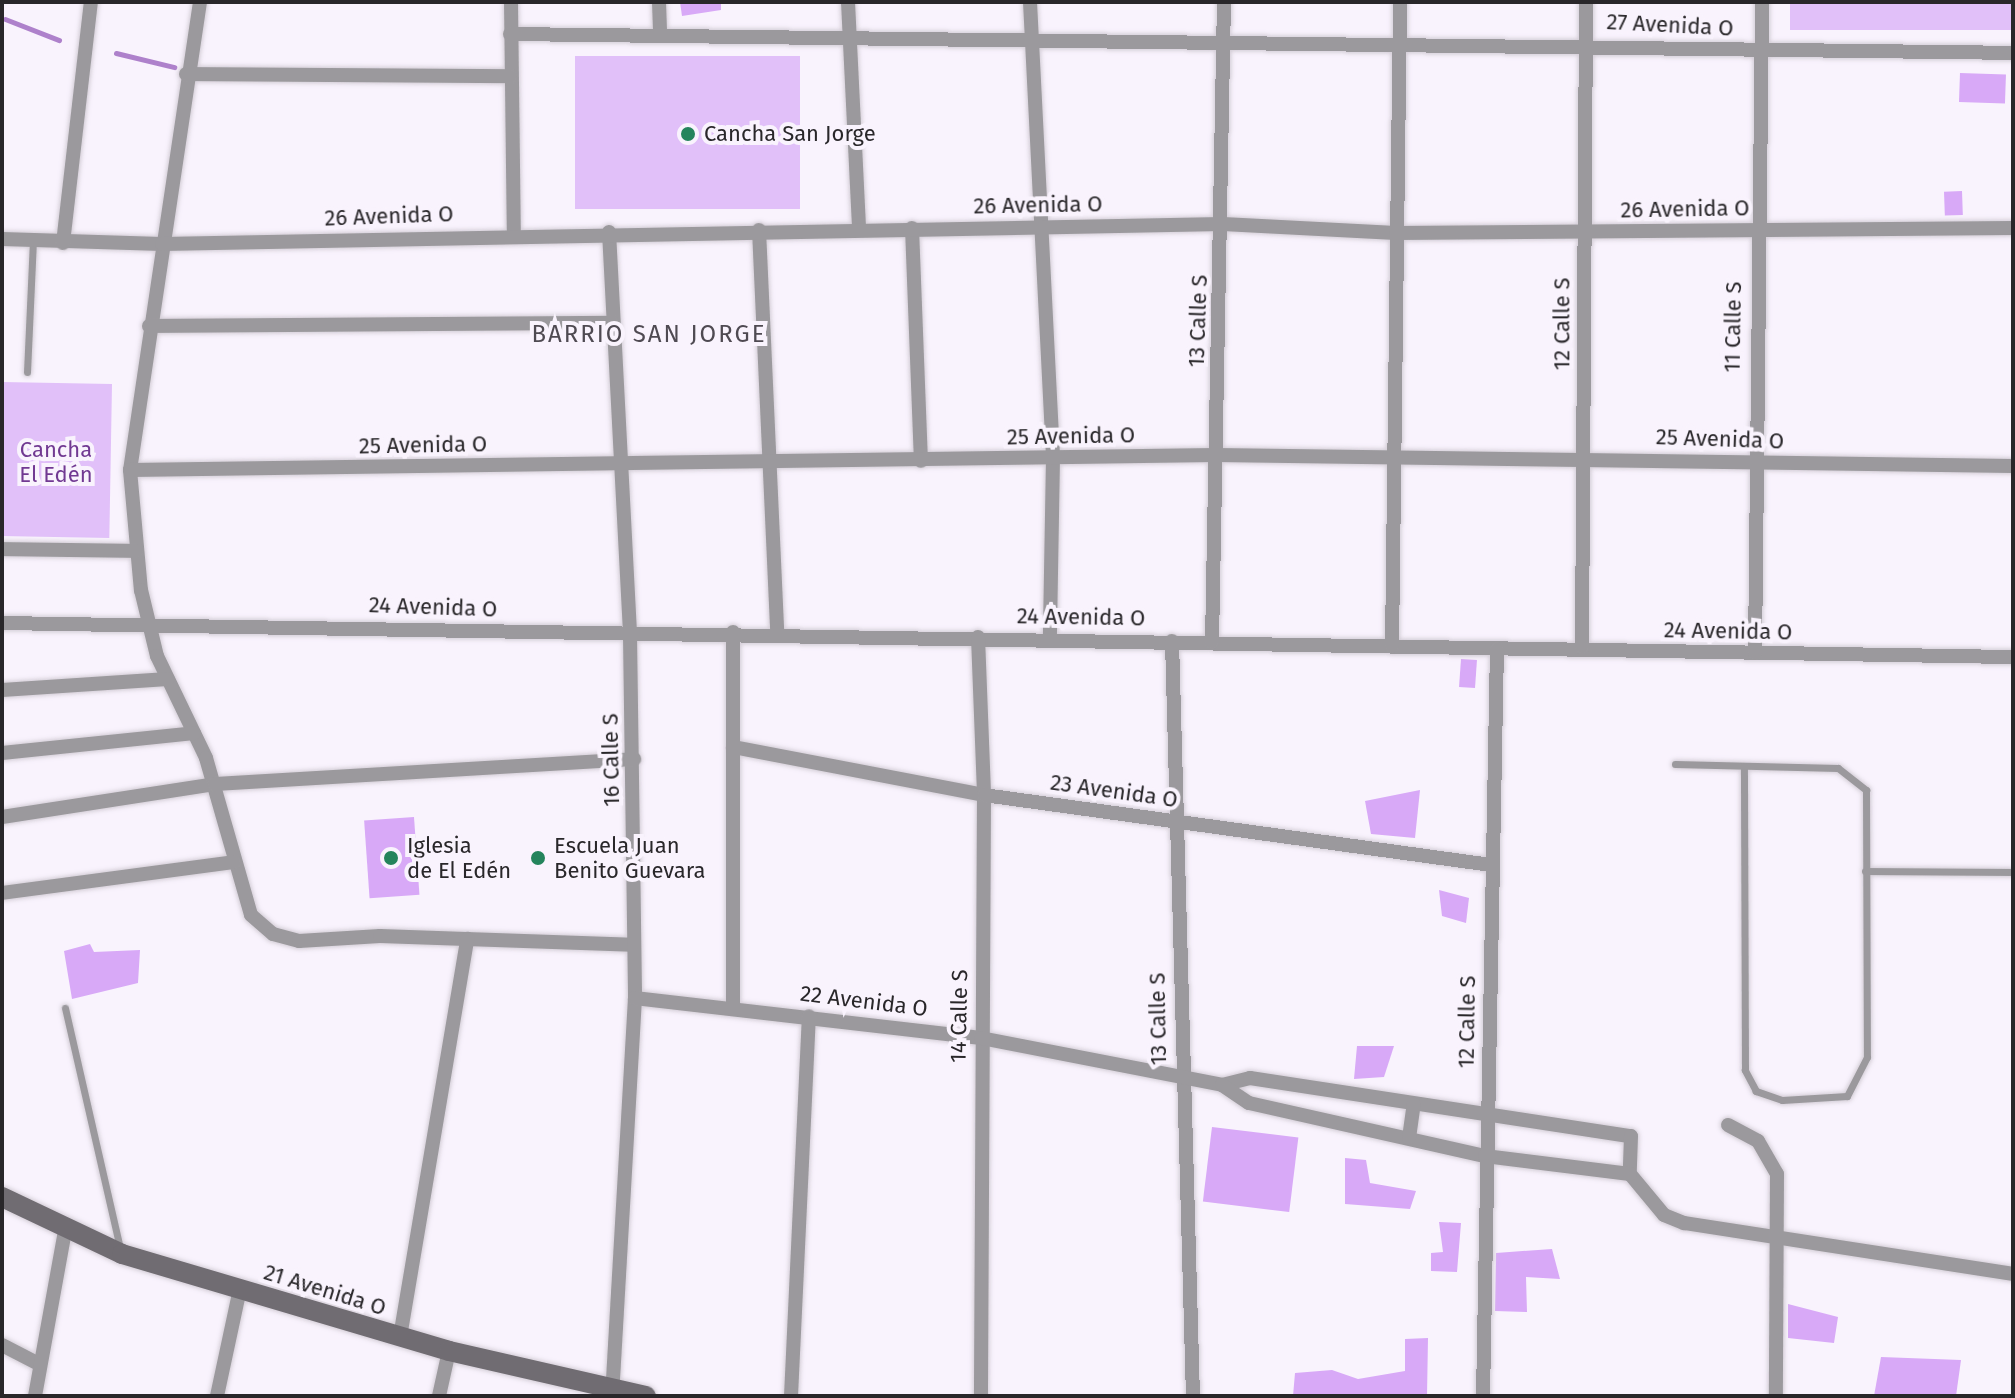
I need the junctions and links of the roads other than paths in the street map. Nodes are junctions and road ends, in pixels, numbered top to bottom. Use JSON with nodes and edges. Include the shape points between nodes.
{"nodes":[{"id":1,"x":91,"y":2,"type":"edge"},
{"id":2,"x":200,"y":2,"type":"edge"},
{"id":3,"x":511,"y":2,"type":"edge"},
{"id":4,"x":659,"y":2,"type":"edge"},
{"id":5,"x":848,"y":2,"type":"edge"},
{"id":6,"x":1030,"y":2,"type":"edge"},
{"id":7,"x":1224,"y":2,"type":"edge"},
{"id":8,"x":1400,"y":2,"type":"edge"},
{"id":9,"x":1586,"y":2,"type":"edge"},
{"id":10,"x":1762,"y":2,"type":"edge"},
{"id":11,"x":510,"y":34,"type":"junction"},
{"id":12,"x":660,"y":35,"type":"junction"},
{"id":13,"x":1031,"y":36,"type":"junction"},
{"id":14,"x":851,"y":37,"type":"junction"},
{"id":15,"x":1224,"y":42,"type":"junction"},
{"id":16,"x":1399,"y":43,"type":"junction"},
{"id":17,"x":1586,"y":43,"type":"junction"},
{"id":18,"x":1760,"y":51,"type":"junction"},
{"id":19,"x":2013,"y":53,"type":"edge"},
{"id":20,"x":186,"y":74,"type":"junction"},
{"id":21,"x":510,"y":76,"type":"junction"},
{"id":22,"x":1223,"y":224,"type":"junction"},
{"id":23,"x":1040,"y":227,"type":"junction"},
{"id":24,"x":912,"y":228,"type":"junction"},
{"id":25,"x":2013,"y":228,"type":"edge"},
{"id":26,"x":859,"y":229,"type":"junction"},
{"id":27,"x":759,"y":230,"type":"junction"},
{"id":28,"x":1757,"y":230,"type":"junction"},
{"id":29,"x":609,"y":232,"type":"junction"},
{"id":30,"x":1396,"y":233,"type":"junction"},
{"id":31,"x":1585,"y":233,"type":"junction"},
{"id":32,"x":514,"y":235,"type":"junction"},
{"id":33,"x":2,"y":239,"type":"edge"},
{"id":34,"x":33,"y":241,"type":"junction"},
{"id":35,"x":63,"y":243,"type":"junction"},
{"id":36,"x":162,"y":244,"type":"junction"},
{"id":37,"x":612,"y":323,"type":"junction"},
{"id":38,"x":149,"y":326,"type":"junction"},
{"id":39,"x":27,"y":372,"type":"dead end"},
{"id":40,"x":1216,"y":455,"type":"junction"},
{"id":41,"x":1584,"y":457,"type":"junction"},
{"id":42,"x":1053,"y":458,"type":"junction"},
{"id":43,"x":1394,"y":458,"type":"junction"},
{"id":44,"x":774,"y":460,"type":"junction"},
{"id":45,"x":921,"y":461,"type":"junction"},
{"id":46,"x":1752,"y":463,"type":"junction"},
{"id":47,"x":618,"y":465,"type":"junction"},
{"id":48,"x":2013,"y":466,"type":"edge"},
{"id":49,"x":130,"y":470,"type":"junction"},
{"id":50,"x":2,"y":549,"type":"edge"},
{"id":51,"x":137,"y":551,"type":"junction"},
{"id":52,"x":148,"y":620,"type":"junction"},
{"id":53,"x":2,"y":623,"type":"edge"},
{"id":54,"x":733,"y":632,"type":"junction"},
{"id":55,"x":777,"y":632,"type":"junction"},
{"id":56,"x":630,"y":635,"type":"junction"},
{"id":57,"x":978,"y":637,"type":"junction"},
{"id":58,"x":1050,"y":638,"type":"junction"},
{"id":59,"x":1172,"y":641,"type":"junction"},
{"id":60,"x":1212,"y":642,"type":"junction"},
{"id":61,"x":1392,"y":646,"type":"junction"},
{"id":62,"x":1582,"y":647,"type":"junction"},
{"id":63,"x":1497,"y":649,"type":"junction"},
{"id":64,"x":1755,"y":653,"type":"junction"},
{"id":65,"x":2013,"y":657,"type":"edge"},
{"id":66,"x":168,"y":679,"type":"junction"},
{"id":67,"x":2,"y":690,"type":"edge"},
{"id":68,"x":194,"y":733,"type":"junction"},
{"id":69,"x":733,"y":747,"type":"junction"},
{"id":70,"x":2,"y":753,"type":"edge"},
{"id":71,"x":634,"y":759,"type":"junction"},
{"id":72,"x":1675,"y":764,"type":"dead end"},
{"id":73,"x":1744,"y":766,"type":"junction"},
{"id":74,"x":214,"y":784,"type":"junction"},
{"id":75,"x":984,"y":795,"type":"junction"},
{"id":76,"x":2,"y":817,"type":"edge"},
{"id":77,"x":1176,"y":822,"type":"junction"},
{"id":78,"x":234,"y":862,"type":"junction"},
{"id":79,"x":1491,"y":865,"type":"junction"},
{"id":80,"x":1865,"y":871,"type":"junction"},
{"id":81,"x":2013,"y":872,"type":"edge"},
{"id":82,"x":2,"y":893,"type":"edge"},
{"id":83,"x":467,"y":939,"type":"junction"},
{"id":84,"x":632,"y":945,"type":"junction"},
{"id":85,"x":635,"y":998,"type":"junction"},
{"id":86,"x":733,"y":1007,"type":"junction"},
{"id":87,"x":65,"y":1008,"type":"dead end"},
{"id":88,"x":809,"y":1016,"type":"junction"},
{"id":89,"x":981,"y":1038,"type":"junction"},
{"id":90,"x":1181,"y":1075,"type":"junction"},
{"id":91,"x":1222,"y":1085,"type":"junction"},
{"id":92,"x":1414,"y":1104,"type":"junction"},
{"id":93,"x":1488,"y":1117,"type":"junction"},
{"id":94,"x":1728,"y":1125,"type":"dead end"},
{"id":95,"x":1409,"y":1138,"type":"junction"},
{"id":96,"x":1485,"y":1156,"type":"junction"},
{"id":97,"x":1630,"y":1174,"type":"junction"},
{"id":98,"x":2,"y":1197,"type":"edge"},
{"id":99,"x":66,"y":1225,"type":"junction"},
{"id":100,"x":1774,"y":1237,"type":"junction"},
{"id":101,"x":122,"y":1254,"type":"junction"},
{"id":102,"x":2013,"y":1274,"type":"edge"},
{"id":103,"x":240,"y":1289,"type":"junction"},
{"id":104,"x":400,"y":1337,"type":"junction"},
{"id":105,"x":2,"y":1345,"type":"edge"},
{"id":106,"x":449,"y":1351,"type":"junction"},
{"id":107,"x":39,"y":1364,"type":"junction"},
{"id":108,"x":613,"y":1384,"type":"junction"},
{"id":109,"x":35,"y":1396,"type":"edge"},
{"id":110,"x":217,"y":1396,"type":"edge"},
{"id":111,"x":439,"y":1396,"type":"edge"},
{"id":112,"x":646,"y":1396,"type":"edge"},
{"id":113,"x":791,"y":1396,"type":"edge"},
{"id":114,"x":981,"y":1396,"type":"edge"},
{"id":115,"x":1193,"y":1396,"type":"edge"},
{"id":116,"x":1483,"y":1396,"type":"edge"},
{"id":117,"x":1776,"y":1396,"type":"edge"}],
"edges":[{"from":1,"to":35,"type":"street"},
{"from":2,"to":20,"type":"street"},
{"from":3,"to":11,"type":"street"},
{"from":4,"to":12,"type":"street"},
{"from":5,"to":14,"type":"street"},
{"from":6,"to":13,"type":"street"},
{"from":7,"to":15,"type":"street","name":"13 Calle S"},
{"from":8,"to":16,"type":"street"},
{"from":9,"to":17,"type":"street","name":"12 Calle S"},
{"from":10,"to":18,"type":"street","name":"11 Calle S"},
{"from":11,"to":12,"type":"street","name":"27 Avenida O"},
{"from":11,"to":21,"type":"street"},
{"from":12,"to":14,"type":"street","name":"27 Avenida O"},
{"from":13,"to":14,"type":"street","name":"27 Avenida O"},
{"from":13,"to":15,"type":"street","name":"27 Avenida O"},
{"from":13,"to":23,"type":"street"},
{"from":14,"to":26,"type":"street"},
{"from":15,"to":16,"type":"street","name":"27 Avenida O"},
{"from":15,"to":22,"type":"street","name":"13 Calle S"},
{"from":16,"to":17,"type":"street","name":"27 Avenida O"},
{"from":16,"to":30,"type":"street"},
{"from":17,"to":18,"type":"street","name":"27 Avenida O"},
{"from":17,"to":31,"type":"street","name":"12 Calle S"},
{"from":18,"to":19,"type":"street","name":"27 Avenida O"},
{"from":18,"to":28,"type":"street","name":"11 Calle S"},
{"from":20,"to":21,"type":"street"},
{"from":20,"to":36,"type":"street"},
{"from":21,"to":32,"type":"street"},
{"from":22,"to":23,"type":"street","name":"26 Avenida O"},
{"from":22,"to":30,"type":"street","name":"26 Avenida O"},
{"from":22,"to":40,"type":"street","name":"13 Calle S"},
{"from":23,"to":24,"type":"street","name":"26 Avenida O"},
{"from":23,"to":42,"type":"street"},
{"from":24,"to":26,"type":"street","name":"26 Avenida O"},
{"from":24,"to":45,"type":"street"},
{"from":25,"to":28,"type":"street","name":"26 Avenida O"},
{"from":26,"to":27,"type":"street","name":"26 Avenida O"},
{"from":27,"to":29,"type":"street","name":"26 Avenida O"},
{"from":27,"to":44,"type":"street"},
{"from":28,"to":31,"type":"street","name":"26 Avenida O"},
{"from":28,"to":46,"type":"street","name":"11 Calle S"},
{"from":29,"to":32,"type":"street","name":"26 Avenida O"},
{"from":29,"to":37,"type":"street","name":"16 Calle S"},
{"from":30,"to":31,"type":"street","name":"26 Avenida O"},
{"from":30,"to":43,"type":"street"},
{"from":31,"to":41,"type":"street","name":"12 Calle S"},
{"from":32,"to":36,"type":"street","name":"26 Avenida O"},
{"from":33,"to":34,"type":"street","name":"26 Avenida O"},
{"from":34,"to":35,"type":"street","name":"26 Avenida O"},
{"from":34,"to":39,"type":"lane"},
{"from":35,"to":36,"type":"street","name":"26 Avenida O"},
{"from":36,"to":38,"type":"street"},
{"from":37,"to":38,"type":"street"},
{"from":37,"to":47,"type":"street","name":"16 Calle S"},
{"from":38,"to":49,"type":"street"},
{"from":40,"to":42,"type":"street","name":"25 Avenida O"},
{"from":40,"to":43,"type":"street","name":"25 Avenida O"},
{"from":40,"to":60,"type":"street","name":"13 Calle S"},
{"from":41,"to":43,"type":"street","name":"25 Avenida O"},
{"from":41,"to":46,"type":"street","name":"25 Avenida O"},
{"from":41,"to":62,"type":"street","name":"12 Calle S"},
{"from":42,"to":45,"type":"street","name":"25 Avenida O"},
{"from":42,"to":58,"type":"street"},
{"from":43,"to":61,"type":"street"},
{"from":44,"to":45,"type":"street","name":"25 Avenida O"},
{"from":44,"to":47,"type":"street","name":"25 Avenida O"},
{"from":44,"to":55,"type":"street"},
{"from":46,"to":48,"type":"street","name":"25 Avenida O"},
{"from":46,"to":64,"type":"street","name":"11 Calle S"},
{"from":47,"to":49,"type":"street","name":"25 Avenida O"},
{"from":47,"to":56,"type":"street","name":"16 Calle S"},
{"from":49,"to":51,"type":"street"},
{"from":50,"to":51,"type":"street"},
{"from":51,"to":52,"type":"street"},
{"from":52,"to":53,"type":"street","name":"24 Avenida O"},
{"from":52,"to":56,"type":"street","name":"24 Avenida O"},
{"from":52,"to":66,"type":"street"},
{"from":54,"to":55,"type":"street","name":"24 Avenida O"},
{"from":54,"to":56,"type":"street","name":"24 Avenida O"},
{"from":54,"to":69,"type":"street"},
{"from":55,"to":57,"type":"street","name":"24 Avenida O"},
{"from":56,"to":71,"type":"street","name":"16 Calle S"},
{"from":57,"to":58,"type":"street","name":"24 Avenida O"},
{"from":57,"to":75,"type":"street","name":"14 Calle S"},
{"from":58,"to":59,"type":"street","name":"24 Avenida O"},
{"from":59,"to":60,"type":"street","name":"24 Avenida O"},
{"from":59,"to":77,"type":"street","name":"13 Calle S"},
{"from":60,"to":61,"type":"street","name":"24 Avenida O"},
{"from":61,"to":63,"type":"street","name":"24 Avenida O"},
{"from":62,"to":63,"type":"street","name":"24 Avenida O"},
{"from":62,"to":64,"type":"street","name":"24 Avenida O"},
{"from":63,"to":79,"type":"street","name":"12 Calle S"},
{"from":64,"to":65,"type":"street","name":"24 Avenida O"},
{"from":66,"to":67,"type":"street"},
{"from":66,"to":68,"type":"street"},
{"from":68,"to":70,"type":"street"},
{"from":68,"to":74,"type":"street"},
{"from":69,"to":75,"type":"street","name":"23 Avenida O"},
{"from":69,"to":86,"type":"street"},
{"from":71,"to":74,"type":"street"},
{"from":71,"to":84,"type":"street","name":"16 Calle S"},
{"from":72,"to":73,"type":"lane"},
{"from":73,"to":80,"type":"lane","via":[[1838,768],[1853,775],[1866,790]]},
{"from":73,"to":80,"type":"lane","via":[[1745,1070],[1756,1091],[1782,1100],[1847,1096],[1859,1076],[1867,1057]]},
{"from":74,"to":76,"type":"street"},
{"from":74,"to":78,"type":"street"},
{"from":75,"to":77,"type":"street","name":"23 Avenida O"},
{"from":75,"to":89,"type":"street","name":"14 Calle S"},
{"from":77,"to":79,"type":"street","name":"23 Avenida O"},
{"from":77,"to":90,"type":"street","name":"13 Calle S"},
{"from":78,"to":82,"type":"street"},
{"from":78,"to":83,"type":"street","via":[[251,915],[273,934],[299,941]]},
{"from":79,"to":93,"type":"street","name":"12 Calle S"},
{"from":80,"to":81,"type":"lane"},
{"from":83,"to":84,"type":"street"},
{"from":83,"to":104,"type":"street"},
{"from":84,"to":85,"type":"street","name":"16 Calle S"},
{"from":85,"to":86,"type":"street","name":"22 Avenida O"},
{"from":85,"to":108,"type":"street","name":"16 Calle S"},
{"from":86,"to":88,"type":"street","name":"22 Avenida O"},
{"from":87,"to":101,"type":"lane"},
{"from":88,"to":89,"type":"street","name":"22 Avenida O"},
{"from":88,"to":113,"type":"street"},
{"from":89,"to":90,"type":"street","name":"22 Avenida O"},
{"from":89,"to":114,"type":"street","name":"14 Calle S"},
{"from":90,"to":91,"type":"street","name":"22 Avenida O"},
{"from":90,"to":115,"type":"street","name":"13 Calle S"},
{"from":91,"to":92,"type":"street","via":[[1250,1078]]},
{"from":91,"to":95,"type":"street","via":[[1249,1103]]},
{"from":92,"to":93,"type":"street"},
{"from":92,"to":95,"type":"street"},
{"from":93,"to":96,"type":"street","name":"12 Calle S"},
{"from":93,"to":97,"type":"street","via":[[1631,1136]]},
{"from":94,"to":100,"type":"street","via":[[1758,1141],[1777,1174]]},
{"from":95,"to":96,"type":"street"},
{"from":96,"to":97,"type":"street"},
{"from":96,"to":116,"type":"street","name":"12 Calle S"},
{"from":97,"to":100,"type":"street","via":[[1664,1215]]},
{"from":98,"to":99,"type":"street","name":"21 Avenida O"},
{"from":99,"to":101,"type":"street","name":"21 Avenida O"},
{"from":99,"to":107,"type":"street"},
{"from":100,"to":102,"type":"street"},
{"from":100,"to":117,"type":"street"},
{"from":101,"to":103,"type":"street","name":"21 Avenida O"},
{"from":103,"to":104,"type":"street","name":"21 Avenida O"},
{"from":103,"to":110,"type":"street"},
{"from":104,"to":106,"type":"street","name":"21 Avenida O"},
{"from":105,"to":107,"type":"street"},
{"from":106,"to":108,"type":"street","name":"21 Avenida O"},
{"from":106,"to":111,"type":"street"},
{"from":107,"to":109,"type":"street"},
{"from":108,"to":112,"type":"street","name":"21 Avenida O"}]}
